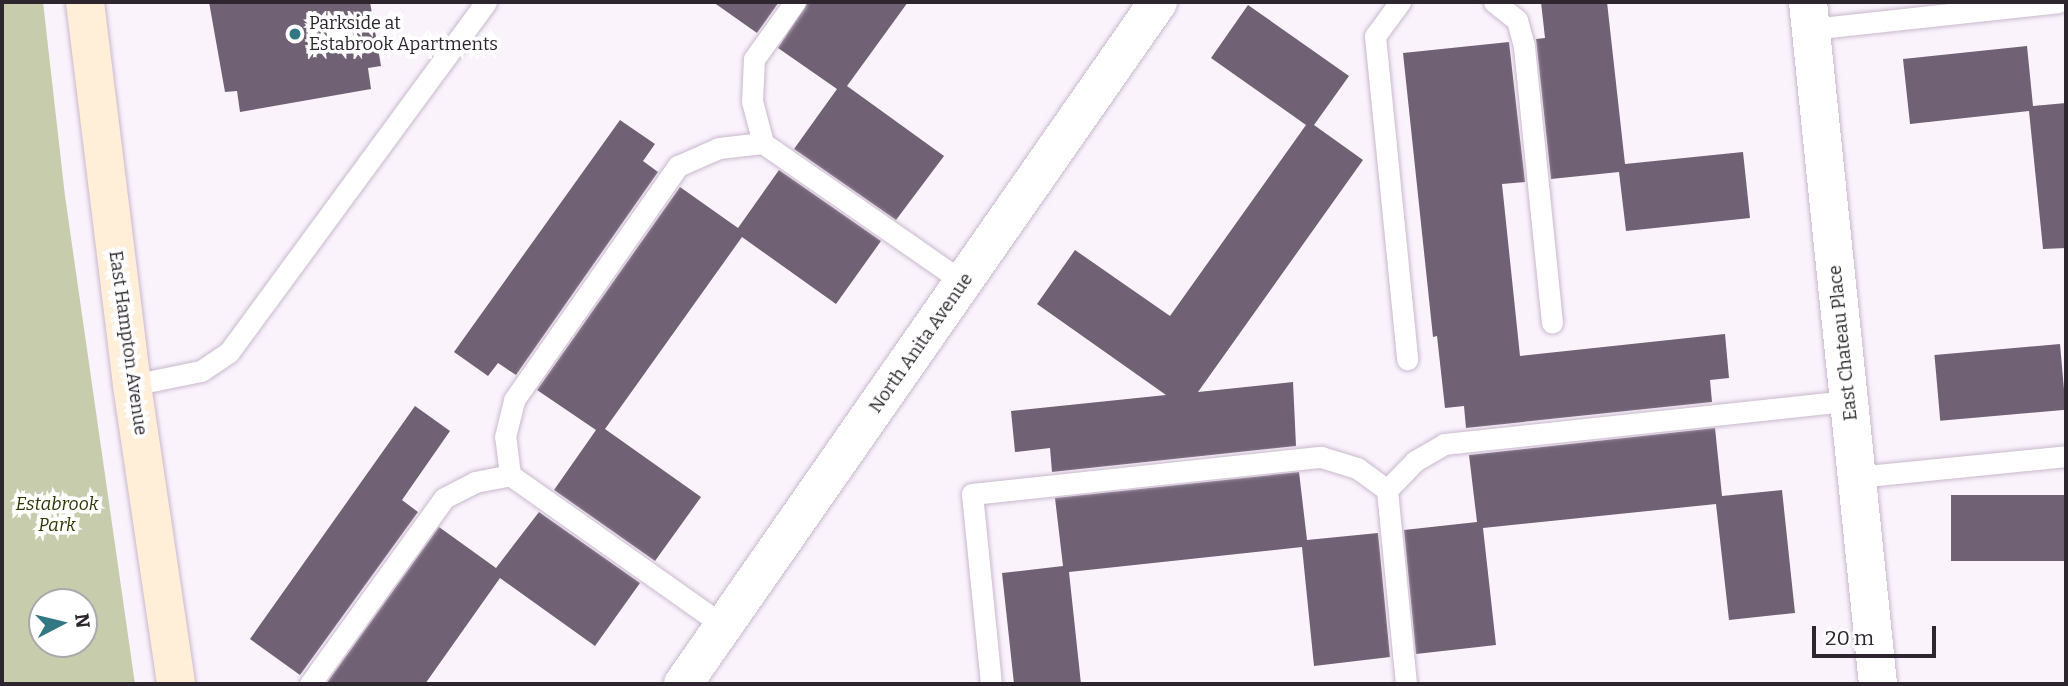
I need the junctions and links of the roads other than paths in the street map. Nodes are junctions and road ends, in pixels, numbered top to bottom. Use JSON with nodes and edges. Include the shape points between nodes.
{"nodes":[{"id":1,"x":85,"y":2,"type":"edge"},
{"id":2,"x":486,"y":2,"type":"edge"},
{"id":3,"x":795,"y":2,"type":"edge"},
{"id":4,"x":1158,"y":2,"type":"edge"},
{"id":5,"x":1400,"y":2,"type":"edge"},
{"id":6,"x":1494,"y":2,"type":"edge"},
{"id":7,"x":2059,"y":2,"type":"edge"},
{"id":8,"x":1809,"y":15,"type":"edge"},
{"id":9,"x":763,"y":143,"type":"junction"},
{"id":10,"x":963,"y":282,"type":"junction"},
{"id":11,"x":1552,"y":323,"type":"dead end"},
{"id":12,"x":1407,"y":359,"type":"dead end"},
{"id":13,"x":132,"y":385,"type":"junction"},
{"id":14,"x":1849,"y":401,"type":"junction"},
{"id":15,"x":2066,"y":456,"type":"edge"},
{"id":16,"x":510,"y":475,"type":"junction"},
{"id":17,"x":1857,"y":477,"type":"junction"},
{"id":18,"x":1387,"y":490,"type":"junction"},
{"id":19,"x":724,"y":626,"type":"junction"},
{"id":20,"x":176,"y":684,"type":"edge"},
{"id":21,"x":310,"y":684,"type":"edge"},
{"id":22,"x":683,"y":684,"type":"edge"},
{"id":23,"x":991,"y":684,"type":"edge"},
{"id":24,"x":1406,"y":684,"type":"edge"},
{"id":25,"x":1878,"y":684,"type":"edge"}],
"edges":[{"from":1,"to":13,"type":"main road","name":"East Hampton Avenue"},
{"from":2,"to":13,"type":"lane","via":[[229,352],[201,371]]},
{"from":3,"to":9,"type":"lane","via":[[754,59],[752,101]]},
{"from":4,"to":10,"type":"street","name":"North Anita Avenue"},
{"from":5,"to":12,"type":"lane","via":[[1375,36]]},
{"from":6,"to":11,"type":"lane","via":[[1517,20],[1524,47]]},
{"from":7,"to":8,"type":"lane"},
{"from":8,"to":14,"type":"street","name":"East Chateau Place"},
{"from":9,"to":10,"type":"lane"},
{"from":9,"to":16,"type":"lane","via":[[719,148],[678,166],[514,400],[505,437]]},
{"from":10,"to":19,"type":"street","name":"North Anita Avenue"},
{"from":13,"to":20,"type":"main road","name":"East Hampton Avenue"},
{"from":14,"to":17,"type":"street","name":"East Chateau Place"},
{"from":14,"to":18,"type":"lane","via":[[1444,444],[1415,461]]},
{"from":15,"to":17,"type":"lane"},
{"from":16,"to":19,"type":"lane"},
{"from":16,"to":21,"type":"lane","via":[[475,482],[444,498]]},
{"from":17,"to":25,"type":"street","name":"East Chateau Place"},
{"from":18,"to":23,"type":"lane","via":[[1357,468],[1321,457],[972,494]]},
{"from":18,"to":24,"type":"lane"},
{"from":19,"to":22,"type":"street","name":"North Anita Avenue"}]}
